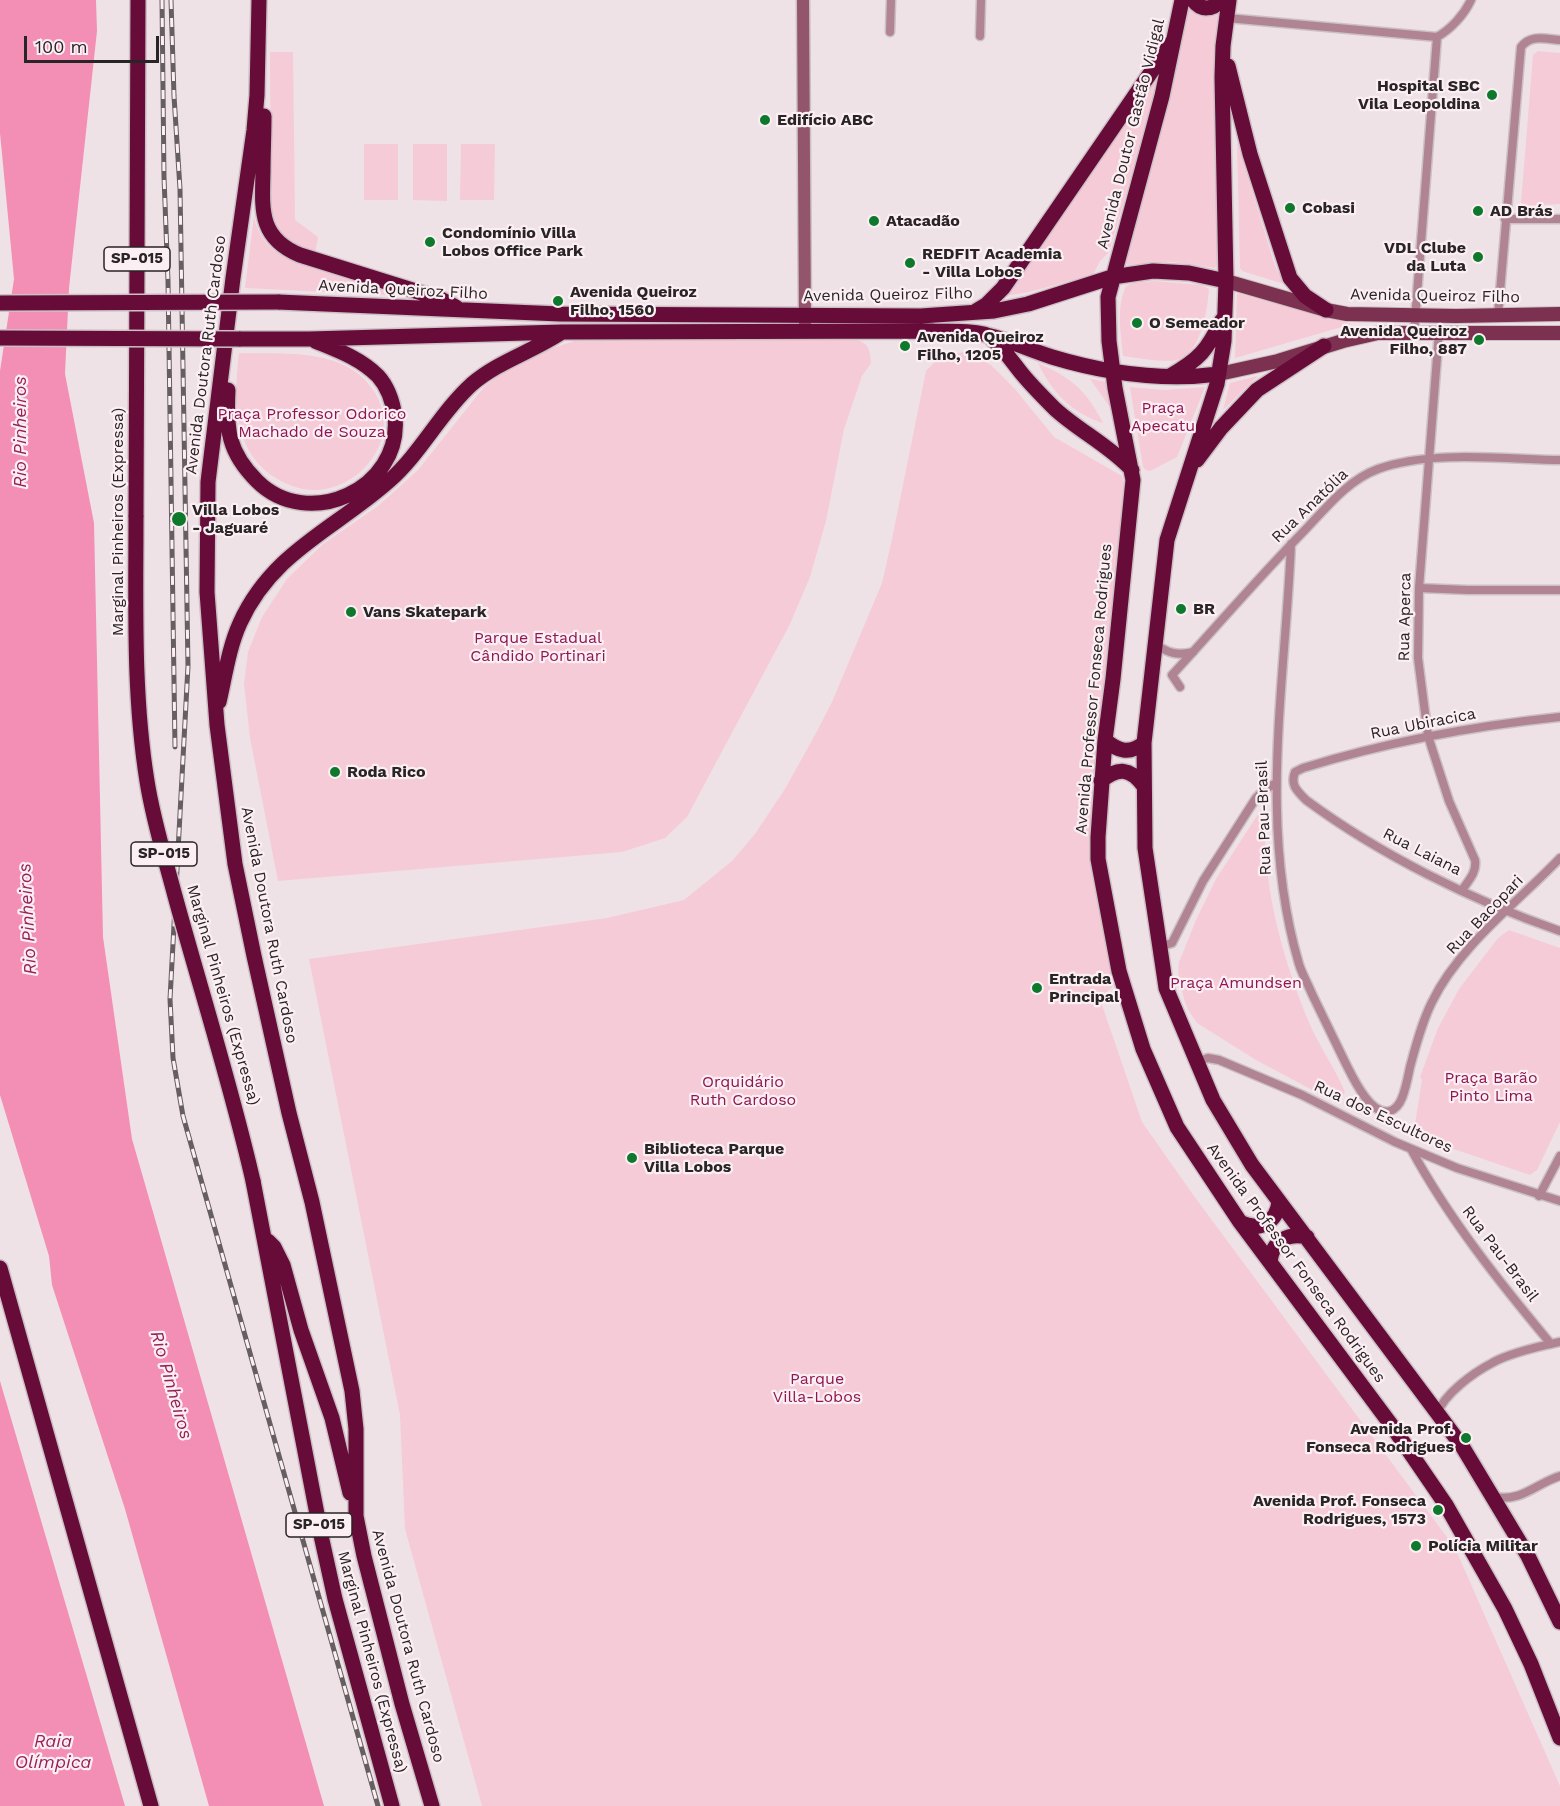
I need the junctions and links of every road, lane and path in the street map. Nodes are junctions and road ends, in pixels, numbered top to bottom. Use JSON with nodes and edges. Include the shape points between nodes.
{"nodes":[{"id":1,"x":138,"y":0,"type":"edge"},
{"id":2,"x":259,"y":0,"type":"edge"},
{"id":3,"x":803,"y":0,"type":"edge"},
{"id":4,"x":891,"y":0,"type":"edge"},
{"id":5,"x":981,"y":0,"type":"edge"},
{"id":6,"x":1183,"y":0,"type":"edge"},
{"id":7,"x":1193,"y":0,"type":"edge"},
{"id":8,"x":1221,"y":0,"type":"edge"},
{"id":9,"x":1229,"y":0,"type":"edge"},
{"id":10,"x":1470,"y":0,"type":"edge"},
{"id":11,"x":1227,"y":18,"type":"junction"},
{"id":12,"x":890,"y":32,"type":"dead end"},
{"id":13,"x":1176,"y":35,"type":"junction"},
{"id":14,"x":980,"y":36,"type":"dead end"},
{"id":15,"x":1437,"y":37,"type":"junction"},
{"id":16,"x":1560,"y":40,"type":"edge"},
{"id":17,"x":1223,"y":46,"type":"junction"},
{"id":18,"x":257,"y":95,"type":"junction"},
{"id":19,"x":1143,"y":163,"type":"junction"},
{"id":20,"x":1505,"y":219,"type":"junction"},
{"id":21,"x":1560,"y":219,"type":"edge"},
{"id":22,"x":1112,"y":277,"type":"junction"},
{"id":23,"x":1226,"y":281,"type":"junction"},
{"id":24,"x":0,"y":303,"type":"edge"},
{"id":25,"x":461,"y":310,"type":"junction"},
{"id":26,"x":1326,"y":310,"type":"junction"},
{"id":27,"x":973,"y":313,"type":"junction"},
{"id":28,"x":1225,"y":314,"type":"junction"},
{"id":29,"x":1560,"y":314,"type":"edge"},
{"id":30,"x":805,"y":315,"type":"junction"},
{"id":31,"x":1498,"y":315,"type":"junction"},
{"id":32,"x":1415,"y":316,"type":"junction"},
{"id":33,"x":806,"y":331,"type":"junction"},
{"id":34,"x":562,"y":332,"type":"junction"},
{"id":35,"x":1439,"y":332,"type":"junction"},
{"id":36,"x":1414,"y":333,"type":"junction"},
{"id":37,"x":1560,"y":333,"type":"edge"},
{"id":38,"x":986,"y":334,"type":"junction"},
{"id":39,"x":0,"y":338,"type":"edge"},
{"id":40,"x":309,"y":339,"type":"junction"},
{"id":41,"x":1324,"y":346,"type":"junction"},
{"id":42,"x":224,"y":358,"type":"junction"},
{"id":43,"x":1113,"y":370,"type":"junction"},
{"id":44,"x":1219,"y":374,"type":"junction"},
{"id":45,"x":1170,"y":376,"type":"junction"},
{"id":46,"x":1431,"y":458,"type":"junction"},
{"id":47,"x":1560,"y":460,"type":"edge"},
{"id":48,"x":1190,"y":469,"type":"junction"},
{"id":49,"x":1132,"y":471,"type":"junction"},
{"id":50,"x":1291,"y":544,"type":"junction"},
{"id":51,"x":1419,"y":588,"type":"junction"},
{"id":52,"x":1560,"y":590,"type":"edge"},
{"id":53,"x":1155,"y":644,"type":"junction"},
{"id":54,"x":1193,"y":652,"type":"junction"},
{"id":55,"x":1180,"y":687,"type":"dead end"},
{"id":56,"x":216,"y":712,"type":"junction"},
{"id":57,"x":1560,"y":717,"type":"edge"},
{"id":58,"x":1428,"y":736,"type":"junction"},
{"id":59,"x":1105,"y":740,"type":"junction"},
{"id":60,"x":1144,"y":743,"type":"junction"},
{"id":61,"x":1295,"y":772,"type":"joint"},
{"id":62,"x":1101,"y":781,"type":"junction"},
{"id":63,"x":1276,"y":783,"type":"junction"},
{"id":64,"x":1143,"y":785,"type":"junction"},
{"id":65,"x":1560,"y":858,"type":"edge"},
{"id":66,"x":1462,"y":890,"type":"junction"},
{"id":67,"x":1507,"y":911,"type":"junction"},
{"id":68,"x":1560,"y":931,"type":"edge"},
{"id":69,"x":1158,"y":947,"type":"junction"},
{"id":70,"x":1196,"y":1062,"type":"junction"},
{"id":71,"x":1402,"y":1099,"type":"joint"},
{"id":72,"x":1411,"y":1149,"type":"junction"},
{"id":73,"x":1560,"y":1156,"type":"edge"},
{"id":74,"x":1539,"y":1196,"type":"junction"},
{"id":75,"x":1279,"y":1201,"type":"junction"},
{"id":76,"x":1560,"y":1202,"type":"edge"},
{"id":77,"x":1240,"y":1222,"type":"junction"},
{"id":78,"x":1307,"y":1237,"type":"junction"},
{"id":79,"x":266,"y":1239,"type":"junction"},
{"id":80,"x":1270,"y":1262,"type":"junction"},
{"id":81,"x":0,"y":1268,"type":"edge"},
{"id":82,"x":1556,"y":1343,"type":"edge"},
{"id":83,"x":1437,"y":1414,"type":"junction"},
{"id":84,"x":1560,"y":1476,"type":"edge"},
{"id":85,"x":1493,"y":1497,"type":"junction"},
{"id":86,"x":356,"y":1516,"type":"junction"},
{"id":87,"x":1560,"y":1622,"type":"edge"},
{"id":88,"x":1560,"y":1738,"type":"edge"},
{"id":89,"x":426,"y":1786,"type":"junction"},
{"id":90,"x":151,"y":1806,"type":"edge"},
{"id":91,"x":392,"y":1806,"type":"edge"},
{"id":92,"x":423,"y":1806,"type":"edge"},
{"id":93,"x":432,"y":1806,"type":"edge"}],
"edges":[{"from":1,"to":79,"type":"highway","name":"Marginal Pinheiros (Expressa)","number":"SP-015","bridge":true,"via":[[137,678],[147,781],[239,1120]]},
{"from":2,"to":18,"type":"highway","name":"Avenida Doutora Ruth Cardoso"},
{"from":3,"to":30,"type":"street"},
{"from":4,"to":12,"type":"street"},
{"from":5,"to":14,"type":"street"},
{"from":6,"to":13,"type":"highway","name":"Avenida Doutor Gastão Vidigal"},
{"from":6,"to":19,"type":"street","via":[[1171,69]]},
{"from":7,"to":8,"type":"highway","via":[[1206,9]]},
{"from":9,"to":11,"type":"highway"},
{"from":10,"to":15,"type":"street","via":[[1447,31]]},
{"from":11,"to":15,"type":"street"},
{"from":11,"to":17,"type":"highway"},
{"from":13,"to":19,"type":"highway","name":"Avenida Doutor Gastão Vidigal"},
{"from":13,"to":27,"type":"highway","via":[[1003,288]]},
{"from":15,"to":32,"type":"street"},
{"from":16,"to":20,"type":"street","via":[[1534,38],[1521,47]]},
{"from":17,"to":23,"type":"highway"},
{"from":17,"to":26,"type":"highway","via":[[1250,154],[1290,278],[1305,296]]},
{"from":18,"to":25,"type":"highway","via":[[264,112],[263,215],[274,239],[300,255],[441,299]]},
{"from":18,"to":42,"type":"highway","name":"Avenida Doutora Ruth Cardoso"},
{"from":19,"to":22,"type":"highway","name":"Avenida Doutor Gastão Vidigal"},
{"from":20,"to":21,"type":"street"},
{"from":20,"to":31,"type":"street"},
{"from":22,"to":23,"type":"highway","name":"Avenida Queiroz Filho","via":[[1171,271]]},
{"from":22,"to":27,"type":"highway","name":"Avenida Queiroz Filho","via":[[1028,304]]},
{"from":22,"to":43,"type":"highway","name":"Avenida Professor Fonseca Rodrigues","via":[[1108,319]]},
{"from":23,"to":26,"type":"main road","name":"Avenida Queiroz Filho"},
{"from":23,"to":28,"type":"highway","name":"Avenida Professor Fonseca Rodrigues"},
{"from":24,"to":25,"type":"highway","name":"Avenida Queiroz Filho","bridge":true,"via":[[278,302]]},
{"from":25,"to":30,"type":"highway","name":"Avenida Queiroz Filho"},
{"from":26,"to":32,"type":"main road","name":"Avenida Queiroz Filho"},
{"from":27,"to":30,"type":"highway","name":"Avenida Queiroz Filho"},
{"from":28,"to":44,"type":"highway","name":"Avenida Professor Fonseca Rodrigues"},
{"from":28,"to":45,"type":"highway","via":[[1204,351],[1193,363]]},
{"from":29,"to":31,"type":"main road","name":"Avenida Queiroz Filho"},
{"from":30,"to":33,"type":"street"},
{"from":31,"to":32,"type":"main road","name":"Avenida Queiroz Filho"},
{"from":32,"to":36,"type":"street"},
{"from":33,"to":34,"type":"highway","name":"Avenida Queiroz Filho"},
{"from":33,"to":38,"type":"highway","name":"Avenida Queiroz Filho"},
{"from":34,"to":40,"type":"highway","name":"Avenida Queiroz Filho"},
{"from":34,"to":56,"type":"highway","via":[[482,376],[460,396],[392,479],[299,547],[276,569],[240,623]]},
{"from":35,"to":36,"type":"main road","name":"Avenida Queiroz Filho"},
{"from":35,"to":37,"type":"main road","name":"Avenida Queiroz Filho"},
{"from":35,"to":46,"type":"street","name":"Rua Aperca"},
{"from":36,"to":41,"type":"main road","name":"Avenida Queiroz Filho","via":[[1378,333]]},
{"from":38,"to":43,"type":"highway","name":"Avenida Queiroz Filho","via":[[1054,358]]},
{"from":38,"to":49,"type":"highway","via":[[1057,410]]},
{"from":39,"to":40,"type":"highway","name":"Avenida Queiroz Filho","bridge":true},
{"from":40,"to":42,"type":"highway","via":[[368,367],[382,381],[394,408],[395,442],[389,457],[355,491],[327,502],[302,503],[278,495],[264,488],[243,466],[232,448],[227,425],[229,379]]},
{"from":41,"to":44,"type":"main road","name":"Avenida Queiroz Filho"},
{"from":41,"to":48,"type":"highway","via":[[1257,390]]},
{"from":42,"to":56,"type":"highway","name":"Avenida Doutora Ruth Cardoso","via":[[211,447],[207,518],[207,592]]},
{"from":43,"to":45,"type":"highway","name":"Avenida Queiroz Filho"},
{"from":43,"to":49,"type":"highway","name":"Avenida Professor Fonseca Rodrigues"},
{"from":44,"to":45,"type":"highway","name":"Avenida Queiroz Filho"},
{"from":44,"to":48,"type":"highway","name":"Avenida Professor Fonseca Rodrigues"},
{"from":46,"to":47,"type":"street","name":"Rua Anatólia"},
{"from":46,"to":50,"type":"street","name":"Rua Anatólia","via":[[1396,464],[1361,477]]},
{"from":46,"to":51,"type":"street","name":"Rua Aperca"},
{"from":48,"to":53,"type":"highway","name":"Avenida Professor Fonseca Rodrigues","via":[[1167,540]]},
{"from":49,"to":59,"type":"highway","name":"Avenida Professor Fonseca Rodrigues"},
{"from":50,"to":54,"type":"street","name":"Rua Anatólia"},
{"from":50,"to":63,"type":"street","name":"Rua Pau-Brasil"},
{"from":51,"to":52,"type":"street"},
{"from":51,"to":58,"type":"street","name":"Rua Aperca","via":[[1418,658]]},
{"from":53,"to":54,"type":"street","via":[[1171,654]]},
{"from":53,"to":60,"type":"highway","name":"Avenida Professor Fonseca Rodrigues"},
{"from":54,"to":55,"type":"street","name":"Rua Anatólia","via":[[1172,675]]},
{"from":56,"to":86,"type":"highway","name":"Avenida Doutora Ruth Cardoso","via":[[249,933],[352,1390]]},
{"from":57,"to":58,"type":"street","name":"Rua Ubiracica"},
{"from":58,"to":61,"type":"street","name":"Rua Ubiracica","via":[[1345,755]]},
{"from":58,"to":66,"type":"street","name":"Rua Aperca","via":[[1449,801],[1475,860],[1476,867]]},
{"from":59,"to":60,"type":"highway","via":[[1122,751],[1132,751]]},
{"from":59,"to":62,"type":"highway","name":"Avenida Professor Fonseca Rodrigues"},
{"from":60,"to":64,"type":"highway","name":"Avenida Professor Fonseca Rodrigues"},
{"from":61,"to":66,"type":"street","name":"Rua Laiana","via":[[1292,782],[1312,805],[1371,843]]},
{"from":62,"to":64,"type":"highway","via":[[1120,771],[1133,774]]},
{"from":62,"to":77,"type":"highway","name":"Avenida Professor Fonseca Rodrigues","via":[[1098,859],[1127,999],[1143,1049],[1178,1127]]},
{"from":63,"to":69,"type":"street","via":[[1256,798],[1221,851],[1172,943]]},
{"from":63,"to":71,"type":"street","name":"Rua Pau-Brasil","via":[[1280,879],[1300,967],[1351,1075],[1371,1106],[1389,1112]]},
{"from":64,"to":69,"type":"highway","name":"Avenida Professor Fonseca Rodrigues","via":[[1145,849]]},
{"from":65,"to":67,"type":"street","name":"Rua Bacopari"},
{"from":66,"to":67,"type":"street","name":"Rua Laiana"},
{"from":67,"to":68,"type":"street","name":"Rua Laiana"},
{"from":67,"to":71,"type":"street","name":"Rua Bacopari","via":[[1469,949],[1432,1002],[1416,1043]]},
{"from":69,"to":70,"type":"highway","name":"Avenida Professor Fonseca Rodrigues","via":[[1166,988]]},
{"from":70,"to":72,"type":"street","name":"Rua dos Escultores","via":[[1219,1060],[1302,1095]]},
{"from":70,"to":75,"type":"highway","name":"Avenida Professor Fonseca Rodrigues","via":[[1235,1137]]},
{"from":72,"to":74,"type":"street","name":"Rua dos Escultores"},
{"from":72,"to":82,"type":"street","name":"Rua Pau-Brasil","via":[[1455,1221],[1519,1305]]},
{"from":73,"to":74,"type":"street"},
{"from":74,"to":76,"type":"street","name":"Rua dos Escultores"},
{"from":75,"to":77,"type":"highway","via":[[1276,1215],[1263,1226]]},
{"from":75,"to":78,"type":"highway","name":"Avenida Professor Fonseca Rodrigues"},
{"from":77,"to":80,"type":"highway","name":"Avenida Professor Fonseca Rodrigues"},
{"from":78,"to":80,"type":"highway","via":[[1284,1238],[1273,1248]]},
{"from":78,"to":83,"type":"highway","name":"Avenida Professor Fonseca Rodrigues"},
{"from":79,"to":86,"type":"highway","via":[[283,1265],[332,1418]]},
{"from":79,"to":91,"type":"highway","name":"Marginal Pinheiros (Expressa)","number":"SP-015","via":[[335,1599]]},
{"from":80,"to":88,"type":"highway","name":"Avenida Professor Fonseca Rodrigues","via":[[1446,1505],[1505,1609]]},
{"from":81,"to":90,"type":"highway"},
{"from":82,"to":83,"type":"street","via":[[1492,1362],[1450,1393]]},
{"from":83,"to":85,"type":"highway","name":"Avenida Professor Fonseca Rodrigues"},
{"from":84,"to":85,"type":"street","via":[[1517,1497]]},
{"from":85,"to":87,"type":"highway","name":"Avenida Professor Fonseca Rodrigues"},
{"from":86,"to":89,"type":"highway","name":"Avenida Doutora Ruth Cardoso","via":[[376,1606]]},
{"from":89,"to":92,"type":"highway"},
{"from":89,"to":93,"type":"highway","name":"Avenida Doutora Ruth Cardoso"}]}
